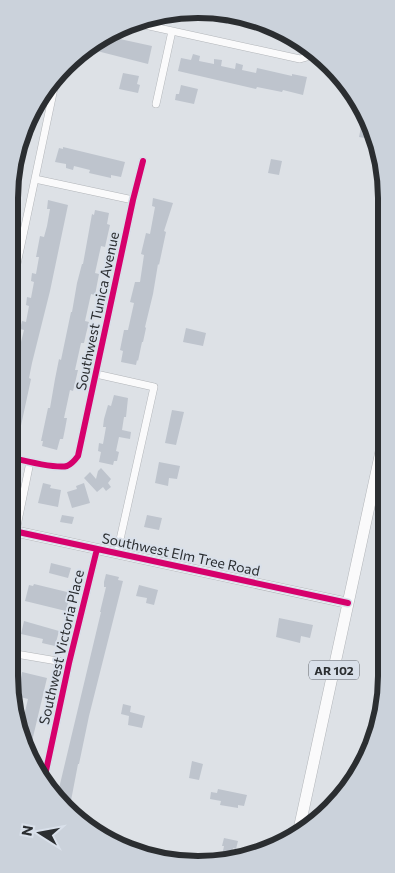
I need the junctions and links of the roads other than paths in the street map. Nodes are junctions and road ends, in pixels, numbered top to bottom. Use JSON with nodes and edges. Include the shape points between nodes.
{"nodes":[{"id":1,"x":146,"y":25,"type":"edge"},
{"id":2,"x":172,"y":31,"type":"junction"},
{"id":3,"x":307,"y":55,"type":"edge"},
{"id":4,"x":50,"y":95,"type":"edge"},
{"id":5,"x":156,"y":104,"type":"dead end"},
{"id":6,"x":143,"y":161,"type":"dead end"},
{"id":7,"x":35,"y":179,"type":"junction"},
{"id":8,"x":133,"y":200,"type":"junction"},
{"id":9,"x":18,"y":259,"type":"edge"},
{"id":10,"x":96,"y":374,"type":"junction"},
{"id":11,"x":18,"y":459,"type":"edge"},
{"id":12,"x":30,"y":462,"type":"junction"},
{"id":13,"x":378,"y":469,"type":"edge"},
{"id":14,"x":18,"y":507,"type":"edge"},
{"id":15,"x":18,"y":531,"type":"edge"},
{"id":16,"x":97,"y":548,"type":"junction"},
{"id":17,"x":117,"y":553,"type":"junction"},
{"id":18,"x":348,"y":603,"type":"junction"},
{"id":19,"x":18,"y":654,"type":"edge"},
{"id":20,"x":69,"y":663,"type":"junction"},
{"id":21,"x":46,"y":772,"type":"edge"},
{"id":22,"x":300,"y":823,"type":"edge"}],
"edges":[{"from":1,"to":2,"type":"street"},
{"from":2,"to":3,"type":"street","via":[[300,58]]},
{"from":2,"to":5,"type":"street"},
{"from":4,"to":7,"type":"street"},
{"from":6,"to":8,"type":"street","name":"Southwest Tunica Avenue"},
{"from":7,"to":8,"type":"street"},
{"from":7,"to":9,"type":"street"},
{"from":8,"to":10,"type":"street","name":"Southwest Tunica Avenue"},
{"from":10,"to":12,"type":"street","name":"Southwest Tunica Avenue","via":[[78,456],[65,467]]},
{"from":10,"to":17,"type":"street","via":[[154,387]]},
{"from":11,"to":12,"type":"street"},
{"from":12,"to":14,"type":"street"},
{"from":13,"to":18,"type":"main road","number":"AR 102"},
{"from":15,"to":16,"type":"street","name":"Southwest Elm Tree Road"},
{"from":16,"to":17,"type":"street","name":"Southwest Elm Tree Road"},
{"from":16,"to":20,"type":"street","name":"Southwest Victoria Place"},
{"from":17,"to":18,"type":"street","name":"Southwest Elm Tree Road"},
{"from":18,"to":22,"type":"main road","number":"AR 102"},
{"from":19,"to":20,"type":"street"},
{"from":20,"to":21,"type":"street","name":"Southwest Victoria Place"}]}
